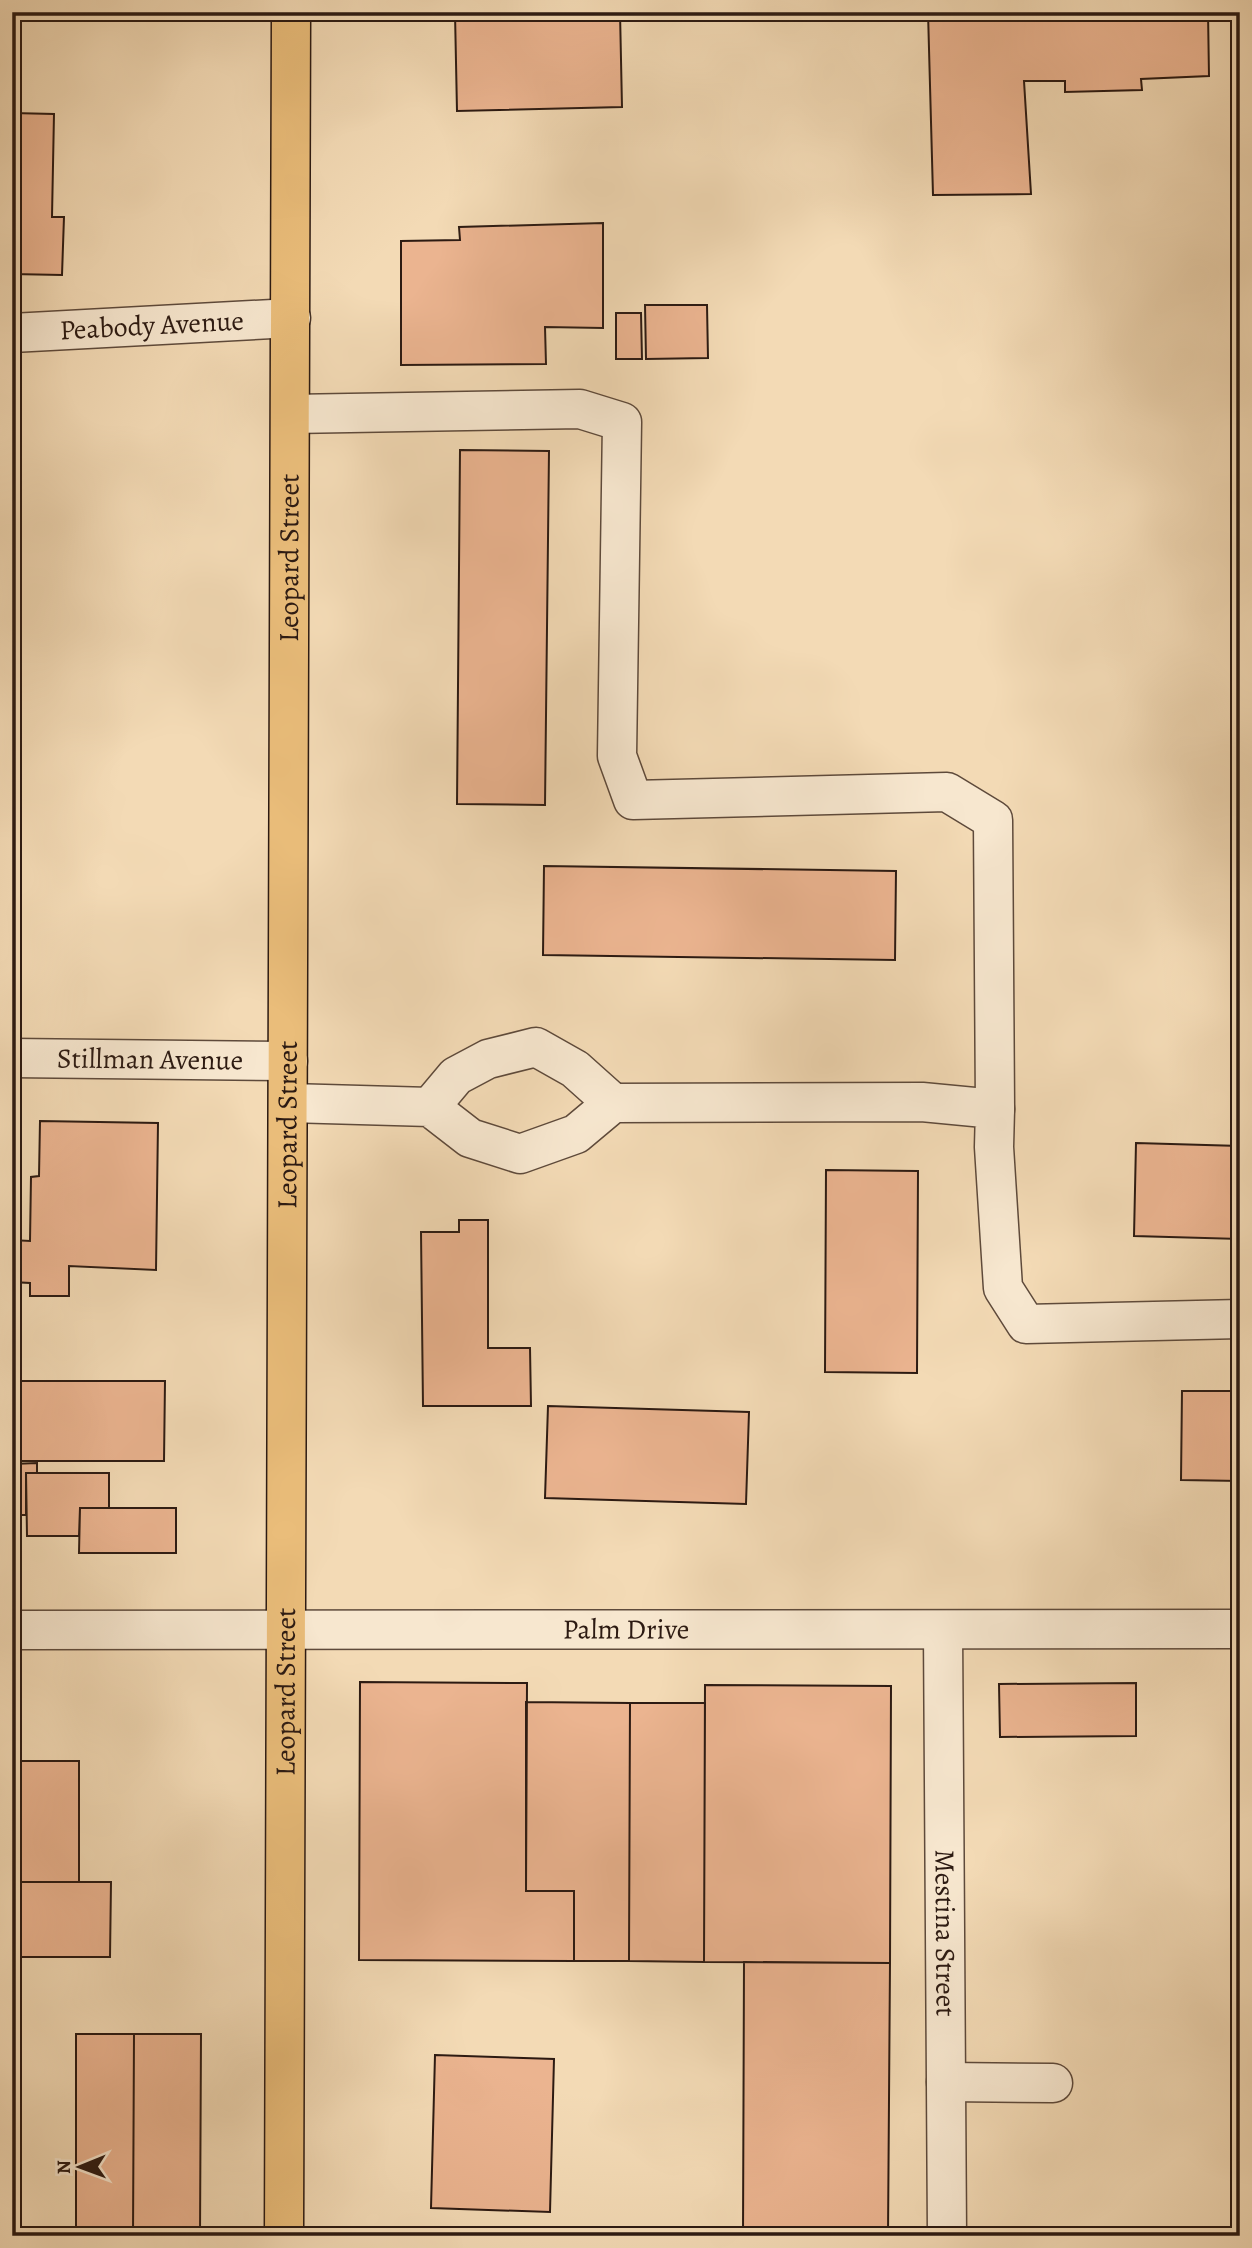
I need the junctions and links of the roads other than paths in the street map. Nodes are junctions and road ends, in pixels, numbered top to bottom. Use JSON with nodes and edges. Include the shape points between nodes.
{"nodes":[{"id":1,"x":291,"y":12,"type":"edge"},
{"id":2,"x":291,"y":318,"type":"junction"},
{"id":3,"x":12,"y":333,"type":"edge"},
{"id":4,"x":290,"y":414,"type":"junction"},
{"id":5,"x":12,"y":1058,"type":"edge"},
{"id":6,"x":288,"y":1060,"type":"junction"},
{"id":7,"x":289,"y":1103,"type":"junction"},
{"id":8,"x":613,"y":1104,"type":"junction"},
{"id":9,"x":430,"y":1107,"type":"junction"},
{"id":10,"x":995,"y":1109,"type":"junction"},
{"id":11,"x":1240,"y":1319,"type":"edge"},
{"id":12,"x":1240,"y":1629,"type":"edge"},
{"id":13,"x":12,"y":1630,"type":"edge"},
{"id":14,"x":286,"y":1630,"type":"junction"},
{"id":15,"x":943,"y":1630,"type":"junction"},
{"id":16,"x":946,"y":2082,"type":"junction"},
{"id":17,"x":1053,"y":2083,"type":"dead end"},
{"id":18,"x":284,"y":2236,"type":"edge"},
{"id":19,"x":947,"y":2236,"type":"edge"}],
"edges":[{"from":1,"to":2,"type":"main road","name":"Leopard Street"},
{"from":2,"to":3,"type":"street","name":"Peabody Avenue"},
{"from":2,"to":4,"type":"main road","name":"Leopard Street"},
{"from":4,"to":6,"type":"main road","name":"Leopard Street"},
{"from":4,"to":10,"type":"street","via":[[580,409],[622,422],[617,756],[633,800],[947,792],[993,820]]},
{"from":5,"to":6,"type":"street","name":"Stillman Avenue"},
{"from":6,"to":7,"type":"main road","name":"Leopard Street"},
{"from":7,"to":9,"type":"street"},
{"from":7,"to":14,"type":"main road","name":"Leopard Street"},
{"from":8,"to":9,"type":"street","via":[[576,1134],[520,1154],[470,1138]]},
{"from":8,"to":9,"type":"street","via":[[575,1069],[536,1047],[488,1059],[456,1076]]},
{"from":8,"to":10,"type":"street","via":[[922,1102]]},
{"from":10,"to":11,"type":"street","via":[[1003,1288],[1026,1324]]},
{"from":12,"to":15,"type":"street","name":"Palm Drive"},
{"from":13,"to":14,"type":"street","name":"Palm Drive"},
{"from":14,"to":15,"type":"street","name":"Palm Drive"},
{"from":14,"to":18,"type":"main road","name":"Leopard Street"},
{"from":15,"to":16,"type":"street","name":"Mestina Street"},
{"from":16,"to":17,"type":"street"},
{"from":16,"to":19,"type":"street","name":"Mestina Street"}]}
